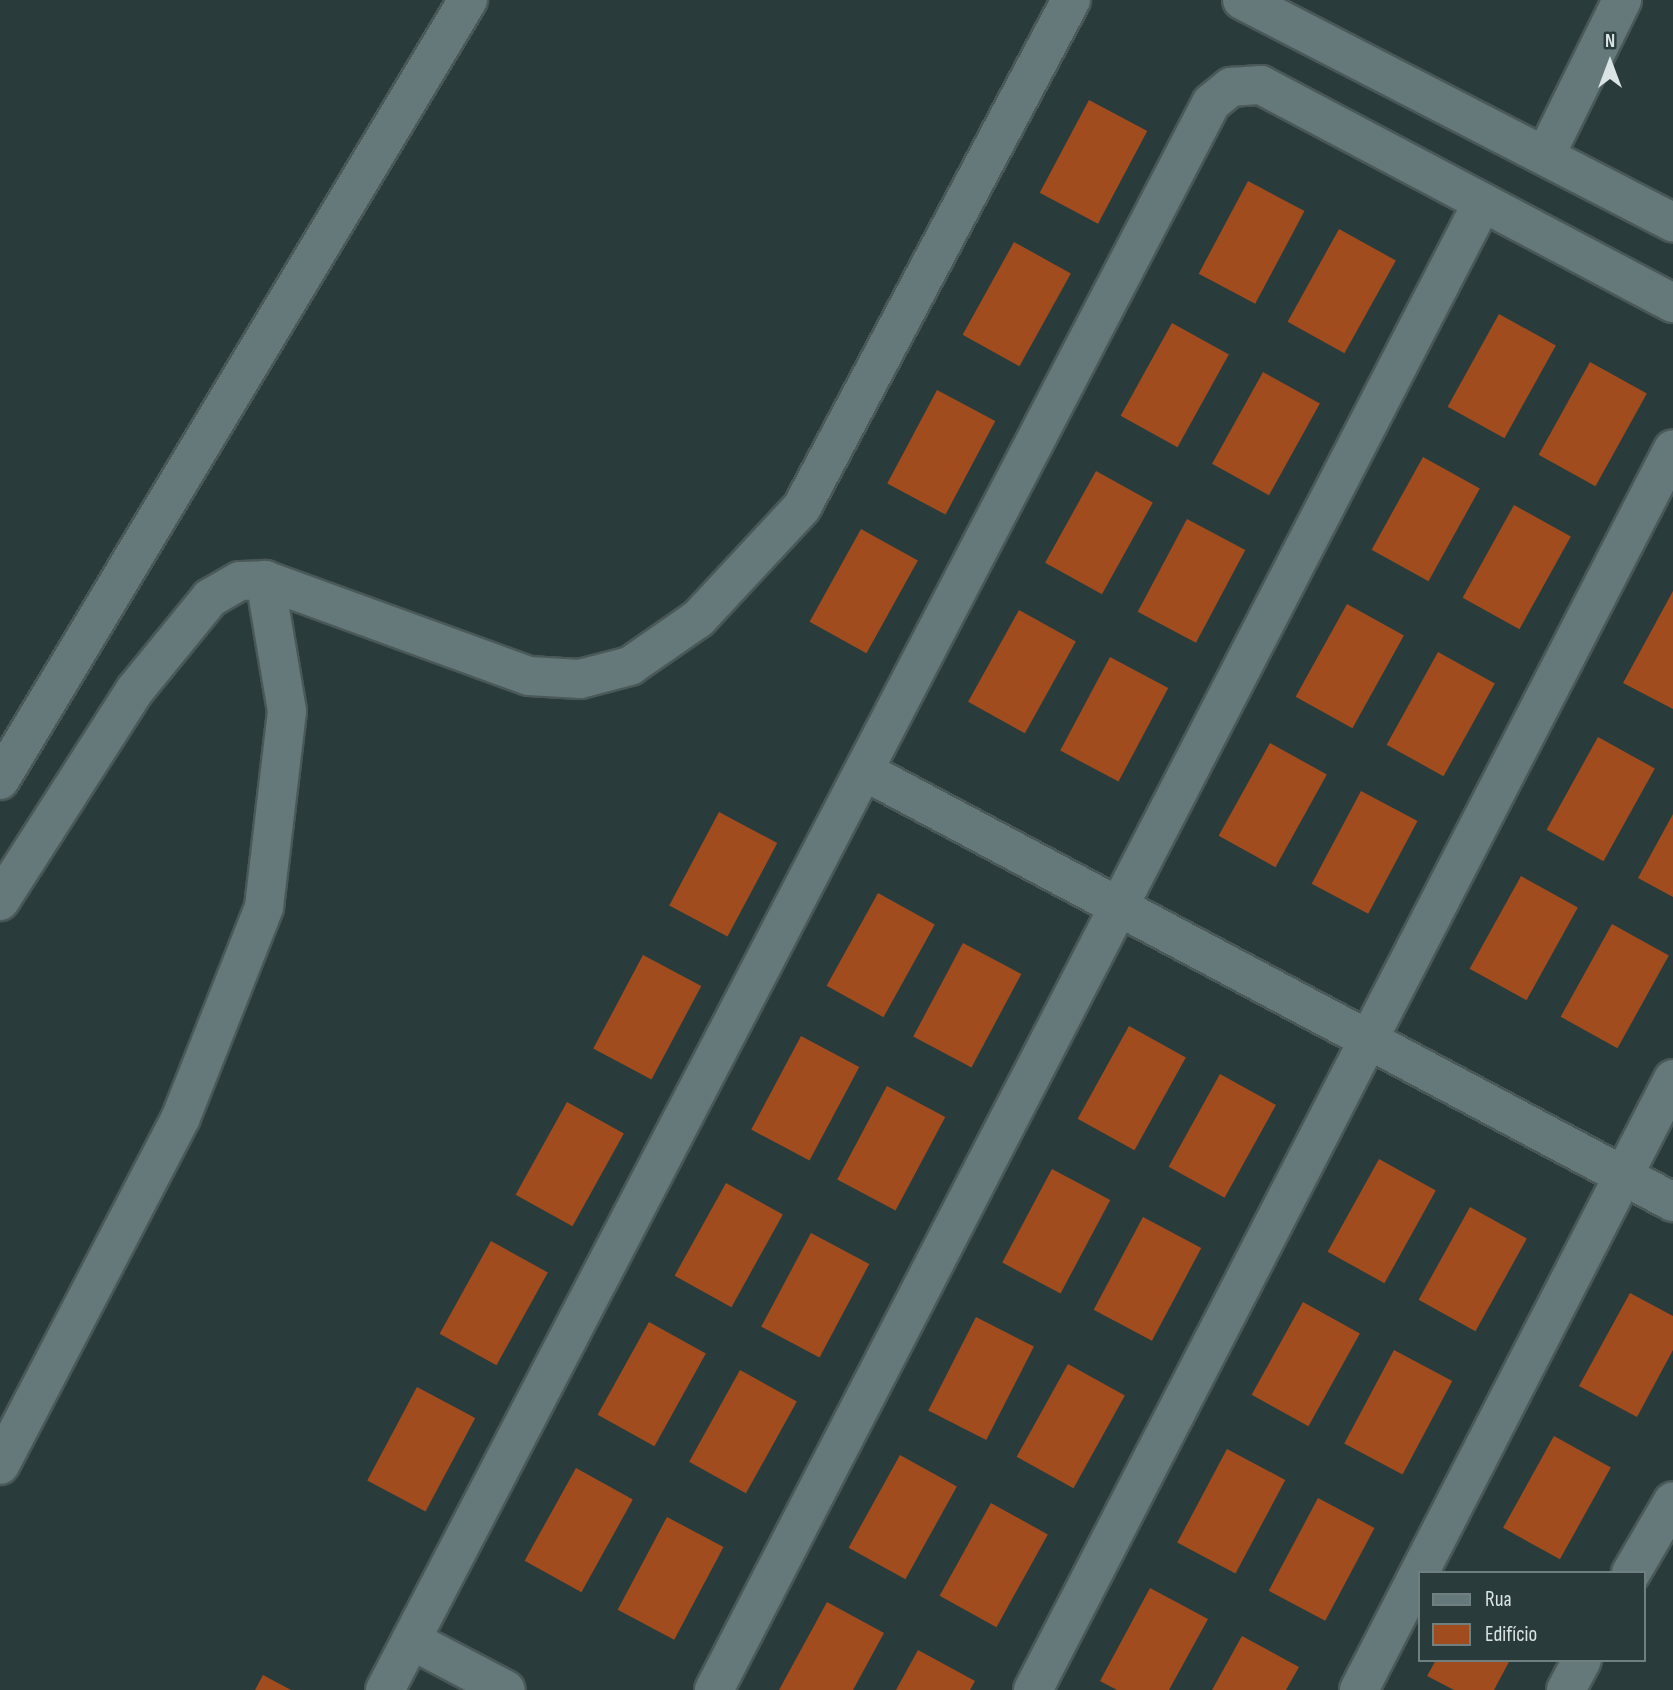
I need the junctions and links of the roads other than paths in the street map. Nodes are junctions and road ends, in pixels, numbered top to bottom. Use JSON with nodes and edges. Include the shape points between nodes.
{"nodes":[{"id":1,"x":468,"y":0,"type":"edge"},
{"id":2,"x":1071,"y":0,"type":"edge"},
{"id":3,"x":1242,"y":0,"type":"edge"},
{"id":4,"x":1622,"y":0,"type":"edge"},
{"id":5,"x":1545,"y":156,"type":"junction"},
{"id":6,"x":1482,"y":203,"type":"junction"},
{"id":7,"x":1673,"y":222,"type":"edge"},
{"id":8,"x":1673,"y":303,"type":"edge"},
{"id":9,"x":1673,"y":449,"type":"edge"},
{"id":10,"x":265,"y":580,"type":"junction"},
{"id":11,"x":864,"y":771,"type":"junction"},
{"id":12,"x":0,"y":780,"type":"edge"},
{"id":13,"x":0,"y":901,"type":"edge"},
{"id":14,"x":1119,"y":906,"type":"junction"},
{"id":15,"x":1368,"y":1039,"type":"junction"},
{"id":16,"x":1673,"y":1079,"type":"edge"},
{"id":17,"x":1623,"y":1175,"type":"junction"},
{"id":18,"x":1673,"y":1202,"type":"edge"},
{"id":19,"x":0,"y":1465,"type":"edge"},
{"id":20,"x":1673,"y":1501,"type":"edge"},
{"id":21,"x":1420,"y":1571,"type":"edge"},
{"id":22,"x":1632,"y":1571,"type":"edge"},
{"id":23,"x":1418,"y":1575,"type":"edge"},
{"id":24,"x":411,"y":1640,"type":"junction"},
{"id":25,"x":1581,"y":1662,"type":"edge"},
{"id":26,"x":385,"y":1690,"type":"edge"},
{"id":27,"x":506,"y":1690,"type":"edge"},
{"id":28,"x":714,"y":1690,"type":"edge"},
{"id":29,"x":1033,"y":1690,"type":"edge"},
{"id":30,"x":1359,"y":1690,"type":"edge"},
{"id":31,"x":1566,"y":1690,"type":"edge"}],
"edges":[{"from":1,"to":12,"type":"street"},
{"from":2,"to":10,"type":"street","via":[[802,507],[699,618],[630,666],[579,679],[529,676]]},
{"from":3,"to":5,"type":"street"},
{"from":4,"to":5,"type":"street"},
{"from":5,"to":7,"type":"street"},
{"from":6,"to":8,"type":"street"},
{"from":6,"to":11,"type":"street","via":[[1261,85],[1231,87],[1211,103]]},
{"from":6,"to":14,"type":"street"},
{"from":9,"to":15,"type":"street"},
{"from":10,"to":13,"type":"street","via":[[240,581],[210,598],[135,690]]},
{"from":10,"to":19,"type":"street","via":[[287,711],[264,906],[181,1117]]},
{"from":11,"to":14,"type":"street"},
{"from":11,"to":24,"type":"street"},
{"from":14,"to":15,"type":"street"},
{"from":14,"to":28,"type":"street"},
{"from":15,"to":17,"type":"street"},
{"from":15,"to":29,"type":"street"},
{"from":16,"to":17,"type":"street"},
{"from":17,"to":18,"type":"street"},
{"from":17,"to":21,"type":"street"},
{"from":20,"to":22,"type":"street"},
{"from":23,"to":30,"type":"street"},
{"from":24,"to":26,"type":"street"},
{"from":24,"to":27,"type":"street"},
{"from":25,"to":31,"type":"street"}]}
